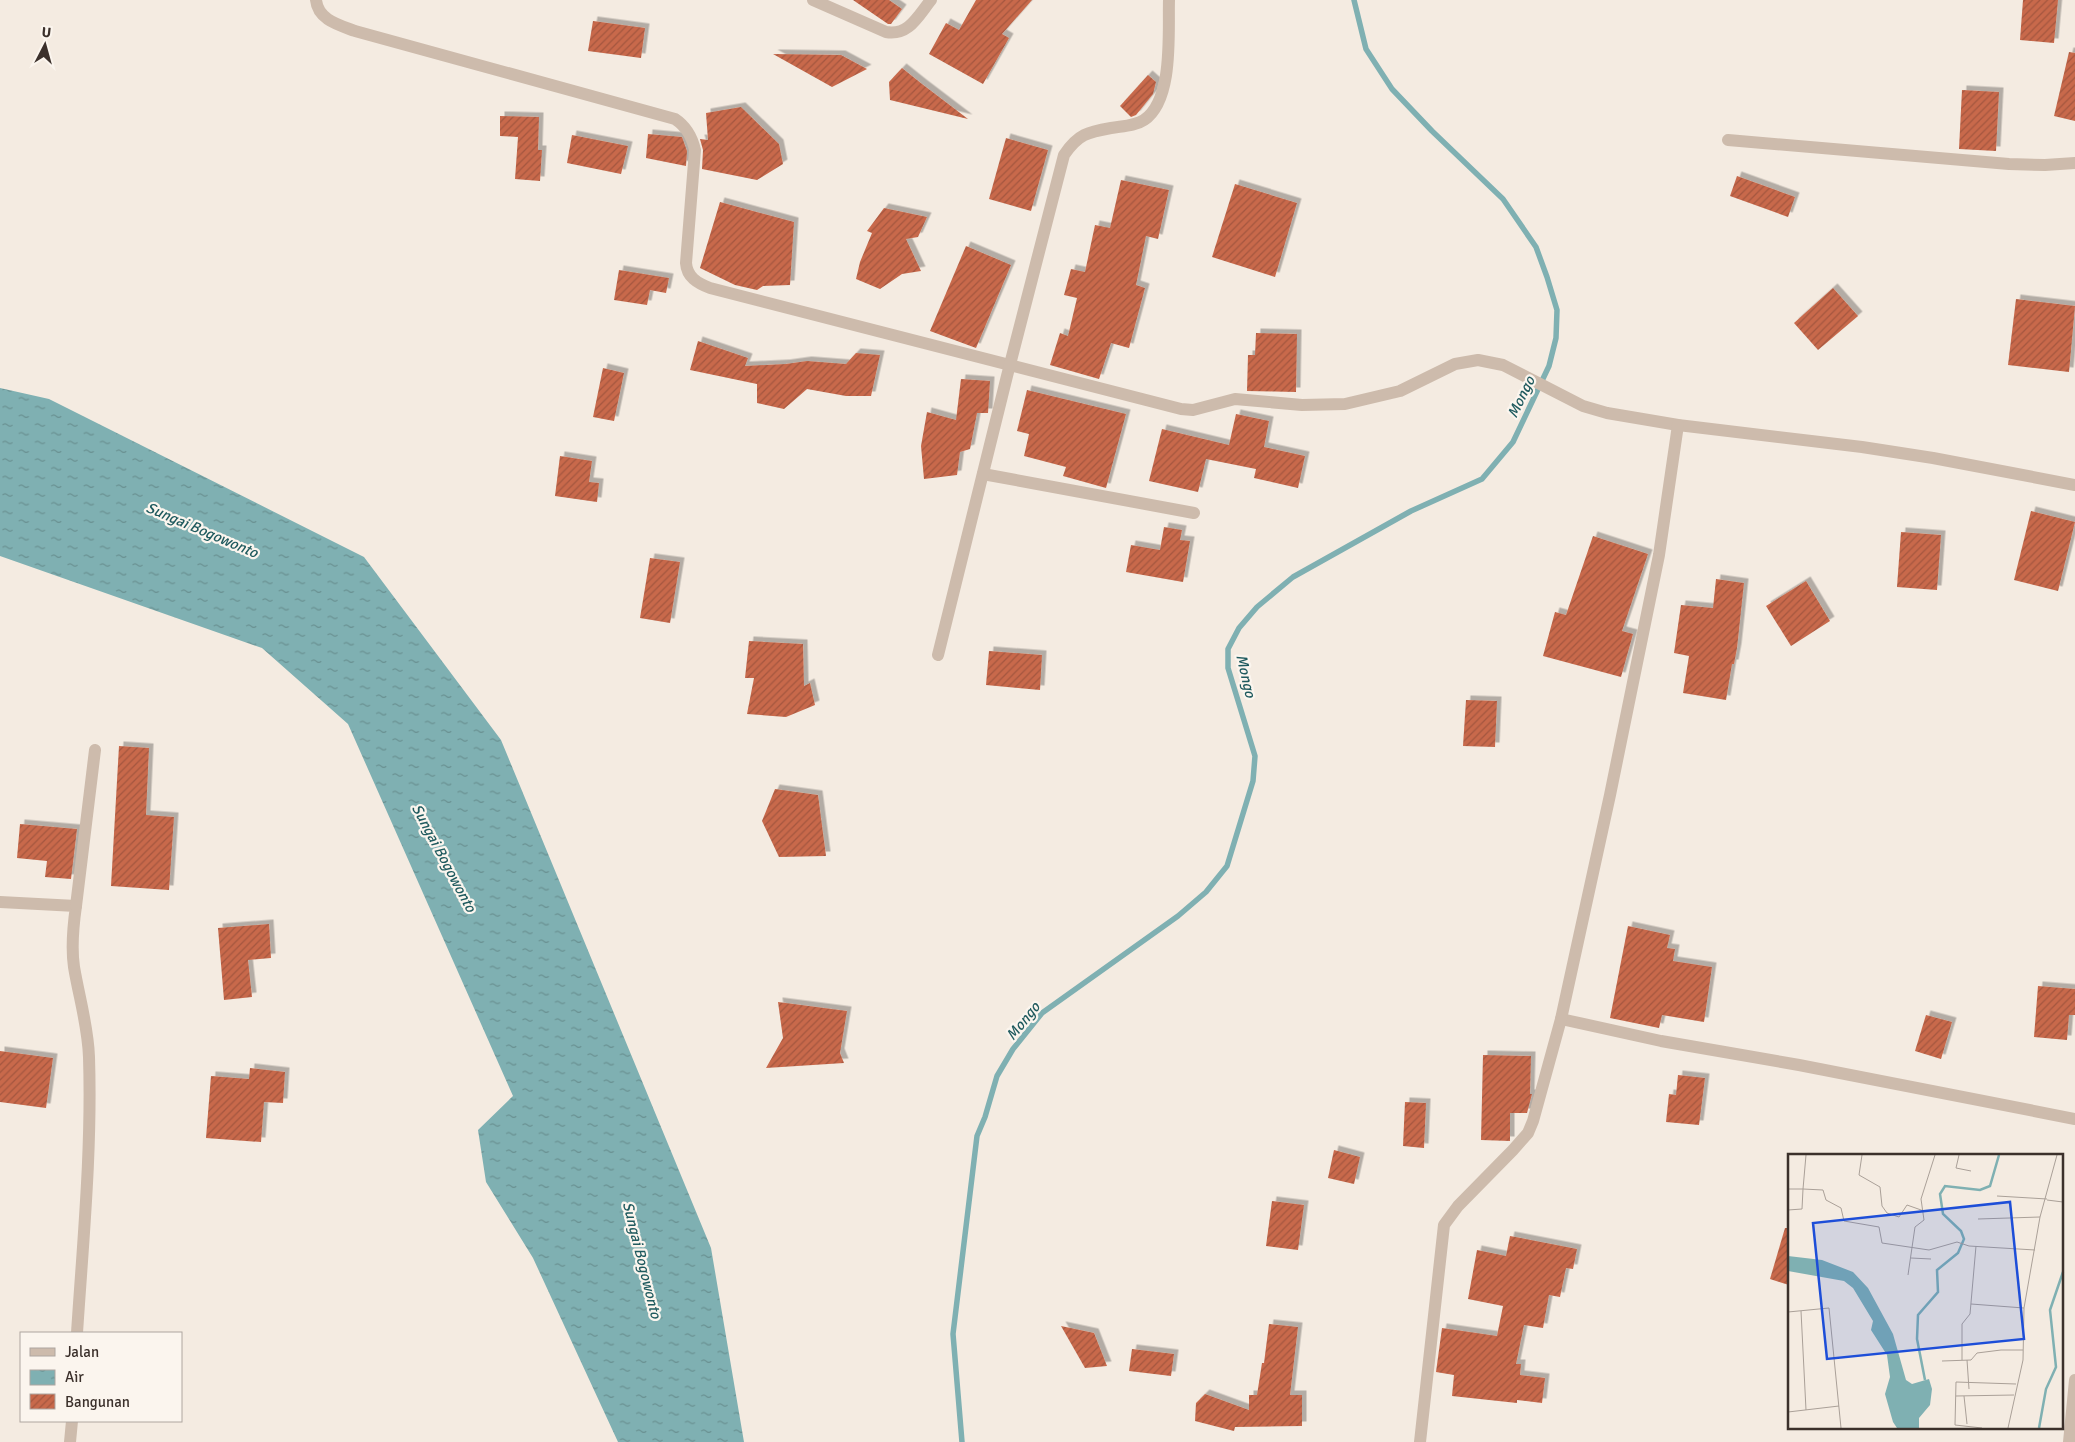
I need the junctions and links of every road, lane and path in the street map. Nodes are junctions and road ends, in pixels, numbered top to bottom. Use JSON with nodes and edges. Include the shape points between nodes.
{"nodes":[{"id":1,"x":316,"y":0,"type":"edge"},
{"id":2,"x":813,"y":0,"type":"edge"},
{"id":3,"x":931,"y":0,"type":"edge"},
{"id":4,"x":1169,"y":0,"type":"edge"},
{"id":5,"x":1728,"y":140,"type":"dead end"},
{"id":6,"x":2075,"y":163,"type":"edge"},
{"id":7,"x":1010,"y":365,"type":"junction"},
{"id":8,"x":1678,"y":424,"type":"junction"},
{"id":9,"x":983,"y":474,"type":"junction"},
{"id":10,"x":2075,"y":485,"type":"edge"},
{"id":11,"x":1194,"y":513,"type":"dead end"},
{"id":12,"x":938,"y":655,"type":"dead end"},
{"id":13,"x":94,"y":750,"type":"dead end"},
{"id":14,"x":0,"y":902,"type":"edge"},
{"id":15,"x":76,"y":906,"type":"junction"},
{"id":16,"x":1561,"y":1019,"type":"junction"},
{"id":17,"x":2075,"y":1119,"type":"edge"},
{"id":18,"x":77,"y":1332,"type":"edge"},
{"id":19,"x":2075,"y":1380,"type":"edge"},
{"id":20,"x":72,"y":1422,"type":"edge"},
{"id":21,"x":70,"y":1442,"type":"edge"},
{"id":22,"x":1420,"y":1442,"type":"edge"},
{"id":23,"x":2069,"y":1442,"type":"edge"}],
"edges":[{"from":1,"to":7,"type":"street","via":[[324,17],[355,31],[675,119],[682,124],[695,150],[686,263],[692,279],[702,285]]},
{"from":2,"to":3,"type":"street","via":[[894,33],[908,29]]},
{"from":4,"to":7,"type":"street","via":[[1166,81],[1150,115],[1134,124],[1082,135],[1064,155]]},
{"from":5,"to":6,"type":"street","via":[[2009,164]]},
{"from":7,"to":8,"type":"street","via":[[1193,410],[1235,400],[1302,405],[1345,404],[1400,391],[1455,364],[1478,360],[1503,365],[1582,406]]},
{"from":7,"to":9,"type":"street"},
{"from":8,"to":10,"type":"street","via":[[1862,447]]},
{"from":8,"to":16,"type":"street","via":[[1659,555]]},
{"from":9,"to":11,"type":"street"},
{"from":9,"to":12,"type":"street"},
{"from":13,"to":15,"type":"street"},
{"from":14,"to":15,"type":"street"},
{"from":15,"to":18,"type":"street","via":[[72,936],[89,1054],[90,1162]]},
{"from":16,"to":17,"type":"street"},
{"from":16,"to":22,"type":"street","via":[[1531,1127],[1444,1225]]},
{"from":19,"to":23,"type":"street"},
{"from":20,"to":21,"type":"street"}]}
